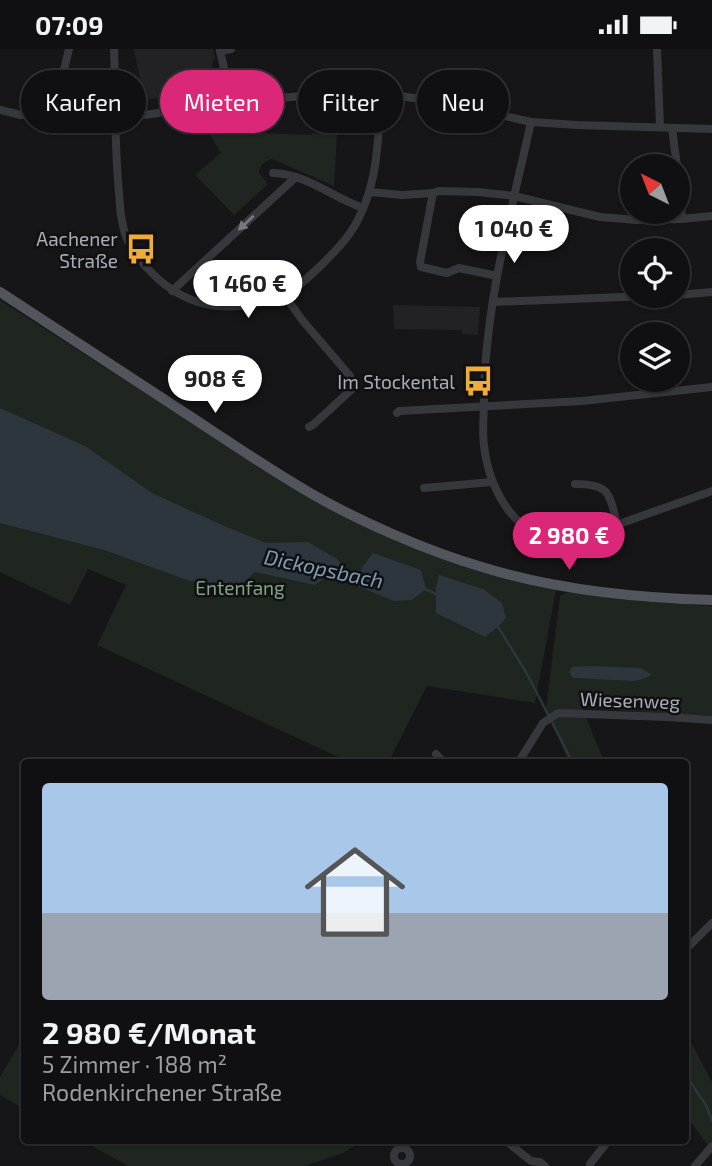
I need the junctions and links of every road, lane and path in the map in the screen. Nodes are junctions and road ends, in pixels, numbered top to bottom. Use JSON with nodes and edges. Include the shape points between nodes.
{"nodes":[{"id":1,"x":114,"y":49,"type":"edge"},
{"id":2,"x":231,"y":49,"type":"edge"},
{"id":3,"x":657,"y":49,"type":"edge"},
{"id":4,"x":69,"y":50,"type":"edge"},
{"id":5,"x":220,"y":50,"type":"edge"},
{"id":6,"x":64,"y":70,"type":"edge"},
{"id":7,"x":115,"y":70,"type":"edge"},
{"id":8,"x":225,"y":70,"type":"edge"},
{"id":9,"x":403,"y":96,"type":"edge"},
{"id":10,"x":0,"y":110,"type":"edge"},
{"id":11,"x":21,"y":115,"type":"edge"},
{"id":12,"x":531,"y":122,"type":"junction"},
{"id":13,"x":660,"y":127,"type":"junction"},
{"id":14,"x":672,"y":128,"type":"junction"},
{"id":15,"x":712,"y":129,"type":"edge"},
{"id":16,"x":116,"y":133,"type":"edge"},
{"id":17,"x":378,"y":133,"type":"edge"},
{"id":18,"x":675,"y":154,"type":"edge"},
{"id":19,"x":273,"y":173,"type":"dead end"},
{"id":20,"x":296,"y":177,"type":"junction"},
{"id":21,"x":370,"y":192,"type":"junction"},
{"id":22,"x":433,"y":193,"type":"junction"},
{"id":23,"x":514,"y":196,"type":"junction"},
{"id":24,"x":363,"y":208,"type":"junction"},
{"id":25,"x":712,"y":216,"type":"edge"},
{"id":26,"x":690,"y":218,"type":"edge"},
{"id":27,"x":620,"y":219,"type":"edge"},
{"id":28,"x":497,"y":276,"type":"junction"},
{"id":29,"x":172,"y":291,"type":"junction"},
{"id":30,"x":0,"y":292,"type":"edge"},
{"id":31,"x":712,"y":292,"type":"edge"},
{"id":32,"x":690,"y":294,"type":"edge"},
{"id":33,"x":285,"y":295,"type":"junction"},
{"id":34,"x":620,"y":297,"type":"edge"},
{"id":35,"x":493,"y":302,"type":"junction"},
{"id":36,"x":712,"y":387,"type":"edge"},
{"id":37,"x":484,"y":407,"type":"junction"},
{"id":38,"x":397,"y":413,"type":"dead end"},
{"id":39,"x":309,"y":427,"type":"dead end"},
{"id":40,"x":492,"y":482,"type":"junction"},
{"id":41,"x":575,"y":484,"type":"dead end"},
{"id":42,"x":424,"y":488,"type":"dead end"},
{"id":43,"x":712,"y":492,"type":"edge"},
{"id":44,"x":617,"y":524,"type":"junction"},
{"id":45,"x":712,"y":600,"type":"edge"},
{"id":46,"x":712,"y":720,"type":"edge"},
{"id":47,"x":436,"y":754,"type":"dead end"},
{"id":48,"x":441,"y":759,"type":"edge"},
{"id":49,"x":520,"y":759,"type":"edge"},
{"id":50,"x":712,"y":923,"type":"edge"},
{"id":51,"x":689,"y":946,"type":"edge"},
{"id":52,"x":510,"y":1144,"type":"edge"},
{"id":53,"x":606,"y":1144,"type":"edge"},
{"id":54,"x":712,"y":1146,"type":"edge"},
{"id":55,"x":532,"y":1163,"type":"edge"},
{"id":56,"x":590,"y":1164,"type":"dead end"},
{"id":57,"x":545,"y":1166,"type":"edge"},
{"id":58,"x":695,"y":1166,"type":"edge"}],
"edges":[{"from":1,"to":7,"type":"street"},
{"from":2,"to":5,"type":"street"},
{"from":3,"to":13,"type":"street"},
{"from":4,"to":6,"type":"street"},
{"from":5,"to":8,"type":"street"},
{"from":9,"to":12,"type":"street"},
{"from":10,"to":11,"type":"street"},
{"from":12,"to":13,"type":"street"},
{"from":12,"to":23,"type":"street"},
{"from":13,"to":14,"type":"street"},
{"from":14,"to":15,"type":"street"},
{"from":14,"to":18,"type":"street"},
{"from":16,"to":29,"type":"street","via":[[118,189],[127,239],[145,266]]},
{"from":17,"to":21,"type":"street"},
{"from":19,"to":20,"type":"street"},
{"from":20,"to":24,"type":"street"},
{"from":20,"to":29,"type":"street","one_way":true},
{"from":21,"to":22,"type":"street"},
{"from":21,"to":24,"type":"street"},
{"from":22,"to":23,"type":"street"},
{"from":22,"to":28,"type":"street","via":[[421,267]]},
{"from":23,"to":27,"type":"street"},
{"from":23,"to":28,"type":"street"},
{"from":24,"to":33,"type":"street","via":[[333,252]]},
{"from":25,"to":26,"type":"street"},
{"from":28,"to":35,"type":"street"},
{"from":29,"to":33,"type":"street","via":[[215,306],[253,305]]},
{"from":30,"to":45,"type":"main road","via":[[258,461],[369,523],[481,567],[537,581],[626,596]]},
{"from":31,"to":32,"type":"street"},
{"from":33,"to":39,"type":"street","via":[[354,386]]},
{"from":34,"to":35,"type":"street"},
{"from":35,"to":37,"type":"street"},
{"from":36,"to":37,"type":"street"},
{"from":37,"to":38,"type":"street"},
{"from":37,"to":40,"type":"street","via":[[484,445]]},
{"from":40,"to":42,"type":"street"},
{"from":40,"to":44,"type":"street","via":[[514,519],[543,536],[570,540]]},
{"from":41,"to":44,"type":"street","via":[[600,486],[611,500]]},
{"from":43,"to":44,"type":"street"},
{"from":46,"to":49,"type":"street","name":"Wiesenweg","via":[[558,713],[543,723]]},
{"from":47,"to":48,"type":"street"},
{"from":50,"to":51,"type":"street"},
{"from":52,"to":55,"type":"street"},
{"from":53,"to":56,"type":"street"},
{"from":54,"to":58,"type":"street"},
{"from":55,"to":57,"type":"street"}]}
